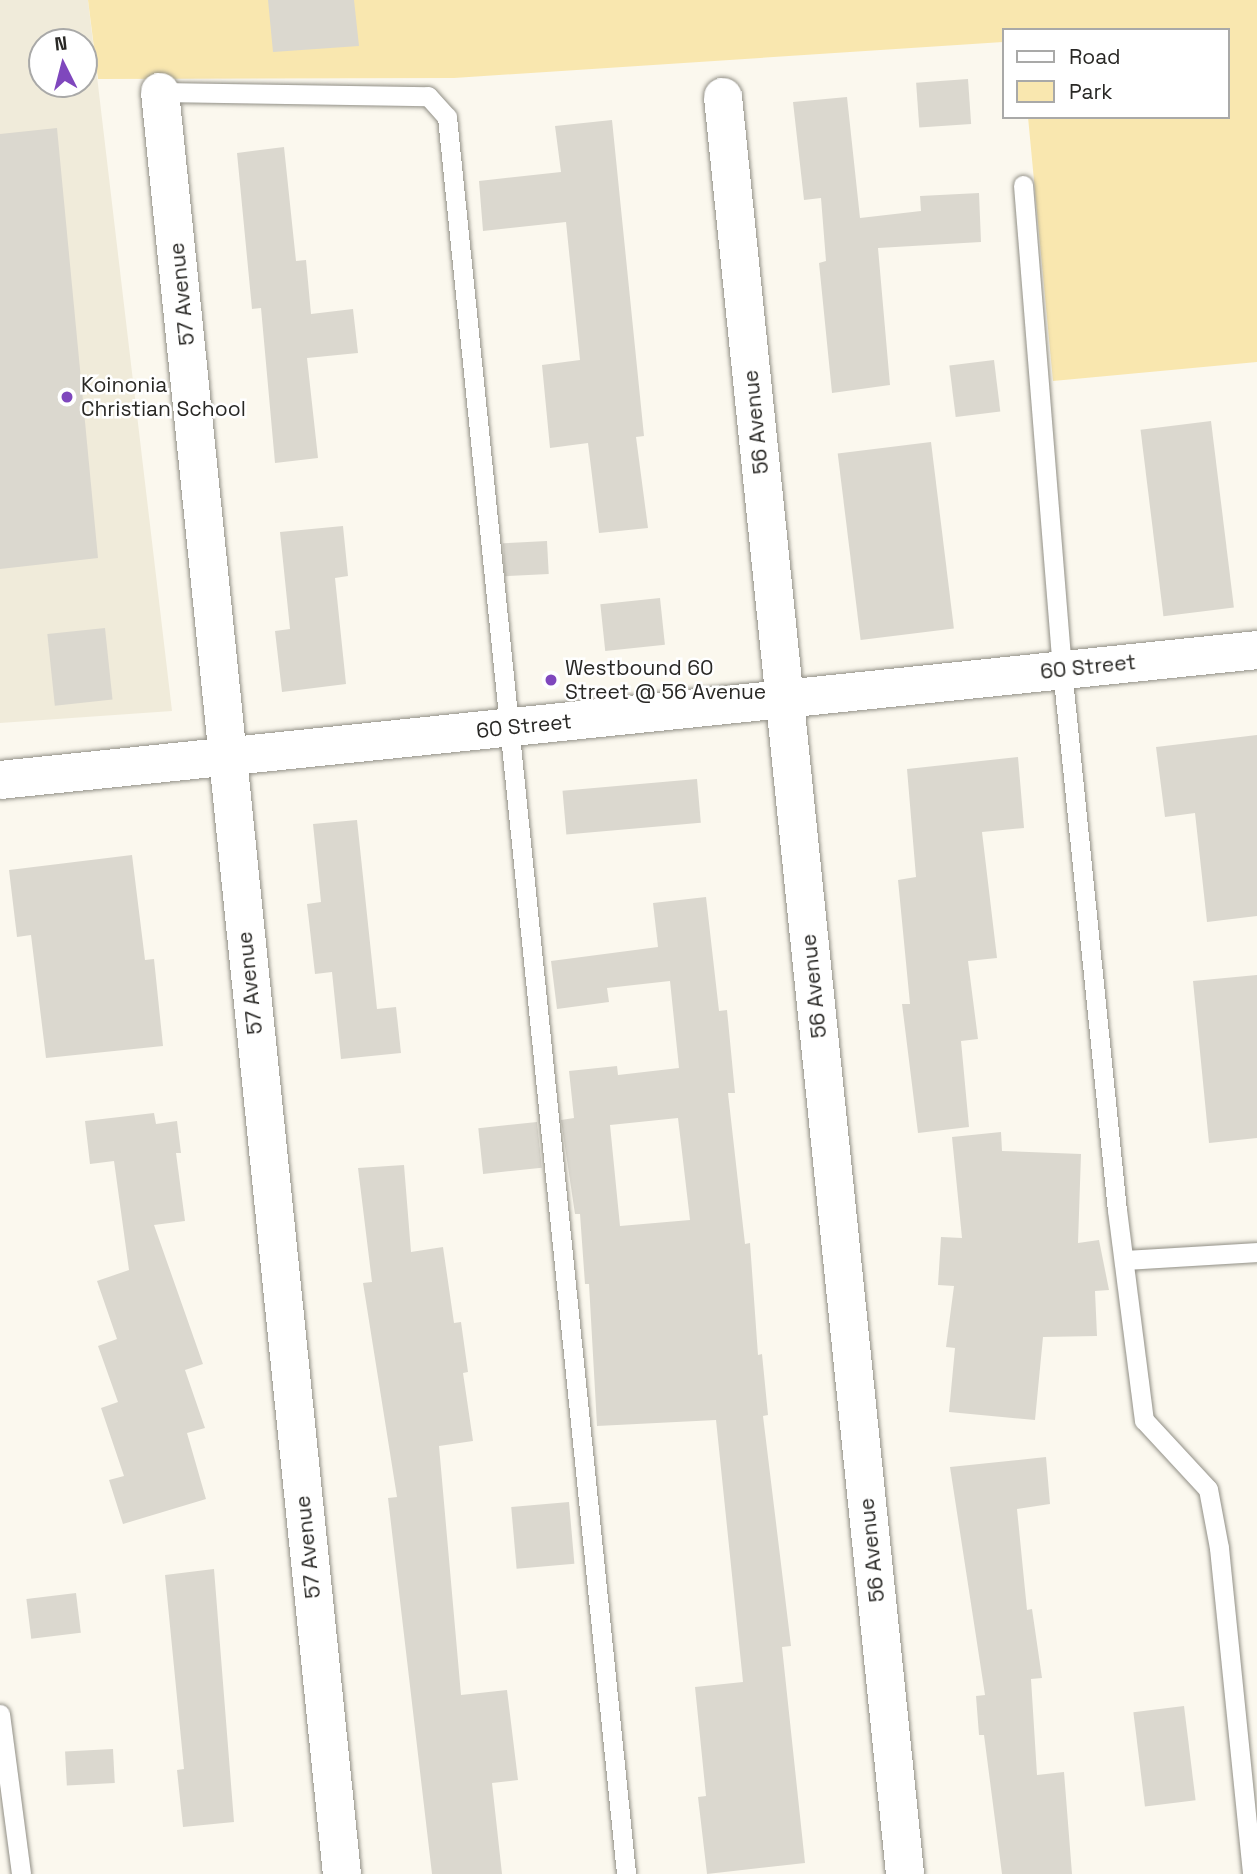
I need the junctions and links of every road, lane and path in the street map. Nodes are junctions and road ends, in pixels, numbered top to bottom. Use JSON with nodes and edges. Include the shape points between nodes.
{"nodes":[{"id":1,"x":160,"y":92,"type":"joint"},
{"id":2,"x":723,"y":97,"type":"dead end"},
{"id":3,"x":1023,"y":185,"type":"dead end"},
{"id":4,"x":1257,"y":650,"type":"edge"},
{"id":5,"x":1062,"y":669,"type":"junction"},
{"id":6,"x":785,"y":699,"type":"junction"},
{"id":7,"x":511,"y":728,"type":"junction"},
{"id":8,"x":227,"y":757,"type":"junction"},
{"id":9,"x":0,"y":780,"type":"edge"},
{"id":10,"x":1257,"y":1252,"type":"edge"},
{"id":11,"x":1126,"y":1260,"type":"junction"},
{"id":12,"x":0,"y":1714,"type":"edge"},
{"id":13,"x":21,"y":1874,"type":"edge"},
{"id":14,"x":342,"y":1874,"type":"edge"},
{"id":15,"x":626,"y":1874,"type":"edge"},
{"id":16,"x":905,"y":1874,"type":"edge"},
{"id":17,"x":1252,"y":1874,"type":"edge"}],
"edges":[{"from":1,"to":7,"type":"lane","via":[[428,96],[447,117]]},
{"from":1,"to":8,"type":"street","name":"57 Avenue","via":[[213,582]]},
{"from":2,"to":6,"type":"street","name":"56 Avenue"},
{"from":3,"to":5,"type":"lane"},
{"from":4,"to":5,"type":"street","name":"60 Street"},
{"from":5,"to":6,"type":"street","name":"60 Street"},
{"from":5,"to":11,"type":"lane","via":[[1117,1210]]},
{"from":6,"to":7,"type":"street","name":"60 Street"},
{"from":6,"to":16,"type":"street","name":"56 Avenue"},
{"from":7,"to":8,"type":"street","name":"60 Street"},
{"from":7,"to":15,"type":"lane"},
{"from":8,"to":9,"type":"street","name":"60 Street"},
{"from":8,"to":14,"type":"street","name":"57 Avenue"},
{"from":10,"to":11,"type":"lane"},
{"from":11,"to":17,"type":"lane","via":[[1144,1420],[1208,1489],[1219,1548]]},
{"from":12,"to":13,"type":"lane"}]}
